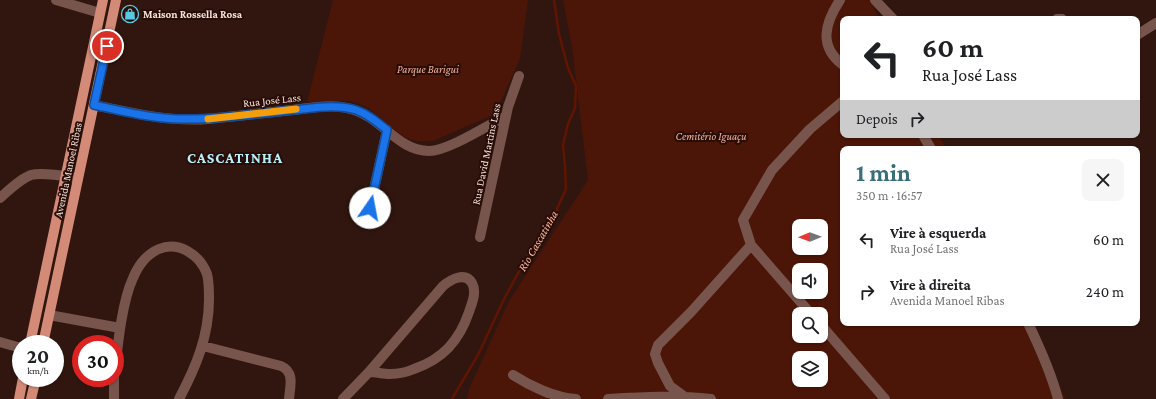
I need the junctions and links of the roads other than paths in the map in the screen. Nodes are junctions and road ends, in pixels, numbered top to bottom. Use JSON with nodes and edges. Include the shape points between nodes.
{"nodes":[{"id":1,"x":56,"y":0,"type":"edge"},
{"id":2,"x":103,"y":0,"type":"edge"},
{"id":3,"x":116,"y":0,"type":"edge"},
{"id":4,"x":840,"y":0,"type":"edge"},
{"id":5,"x":875,"y":0,"type":"edge"},
{"id":6,"x":100,"y":13,"type":"junction"},
{"id":7,"x":890,"y":16,"type":"edge"},
{"id":8,"x":1156,"y":23,"type":"edge"},
{"id":9,"x":1140,"y":33,"type":"edge"},
{"id":10,"x":840,"y":63,"type":"edge"},
{"id":11,"x":519,"y":76,"type":"dead end"},
{"id":12,"x":840,"y":104,"type":"edge"},
{"id":13,"x":94,"y":105,"type":"junction"},
{"id":14,"x":506,"y":116,"type":"junction"},
{"id":15,"x":387,"y":130,"type":"junction"},
{"id":16,"x":66,"y":176,"type":"junction"},
{"id":17,"x":78,"y":179,"type":"junction"},
{"id":18,"x":0,"y":198,"type":"edge"},
{"id":19,"x":370,"y":208,"type":"dead end"},
{"id":20,"x":480,"y":237,"type":"dead end"},
{"id":21,"x":751,"y":245,"type":"junction"},
{"id":22,"x":44,"y":278,"type":"junction"},
{"id":23,"x":805,"y":307,"type":"edge"},
{"id":24,"x":49,"y":315,"type":"junction"},
{"id":25,"x":1029,"y":326,"type":"edge"},
{"id":26,"x":34,"y":328,"type":"junction"},
{"id":27,"x":120,"y":328,"type":"junction"},
{"id":28,"x":828,"y":333,"type":"edge"},
{"id":29,"x":32,"y":335,"type":"edge"},
{"id":30,"x":40,"y":335,"type":"edge"},
{"id":31,"x":45,"y":335,"type":"edge"},
{"id":32,"x":119,"y":335,"type":"edge"},
{"id":33,"x":0,"y":342,"type":"edge"},
{"id":34,"x":12,"y":345,"type":"edge"},
{"id":35,"x":203,"y":346,"type":"junction"},
{"id":36,"x":369,"y":372,"type":"junction"},
{"id":37,"x":512,"y":375,"type":"dead end"},
{"id":38,"x":21,"y":387,"type":"edge"},
{"id":39,"x":34,"y":387,"type":"edge"},
{"id":40,"x":114,"y":387,"type":"edge"},
{"id":41,"x":685,"y":397,"type":"junction"},
{"id":42,"x":19,"y":399,"type":"edge"},
{"id":43,"x":32,"y":399,"type":"edge"},
{"id":44,"x":114,"y":399,"type":"edge"},
{"id":45,"x":179,"y":399,"type":"edge"},
{"id":46,"x":289,"y":399,"type":"edge"},
{"id":47,"x":344,"y":399,"type":"edge"},
{"id":48,"x":576,"y":399,"type":"edge"},
{"id":49,"x":608,"y":399,"type":"edge"},
{"id":50,"x":711,"y":399,"type":"edge"},
{"id":51,"x":885,"y":399,"type":"edge"},
{"id":52,"x":1058,"y":399,"type":"edge"}],
"edges":[{"from":1,"to":6,"type":"street"},
{"from":2,"to":6,"type":"main road","name":"Avenida Manoel Ribas"},
{"from":3,"to":13,"type":"main road","name":"Avenida Manoel Ribas"},
{"from":4,"to":10,"type":"street","via":[[829,20],[826,34],[828,50]]},
{"from":5,"to":7,"type":"street"},
{"from":6,"to":16,"type":"main road","name":"Avenida Manoel Ribas"},
{"from":8,"to":9,"type":"street"},
{"from":11,"to":14,"type":"street","name":"Rua David Martins Lass"},
{"from":12,"to":21,"type":"street","via":[[810,129],[772,170],[743,220]]},
{"from":13,"to":15,"type":"street","name":"Rua José Lass","via":[[148,117],[173,119],[207,119],[321,107],[346,108],[366,114]]},
{"from":13,"to":17,"type":"main road","name":"Avenida Manoel Ribas"},
{"from":14,"to":15,"type":"street","name":"Rua José Lass","via":[[450,145],[430,151],[408,146]]},
{"from":14,"to":20,"type":"street","name":"Rua David Martins Lass"},
{"from":15,"to":19,"type":"street"},
{"from":16,"to":17,"type":"street"},
{"from":16,"to":18,"type":"street","via":[[31,175]]},
{"from":16,"to":22,"type":"main road","name":"Avenida Manoel Ribas"},
{"from":17,"to":24,"type":"main road","name":"Avenida Manoel Ribas"},
{"from":21,"to":23,"type":"street"},
{"from":21,"to":41,"type":"street","via":[[658,345],[655,354],[658,364],[670,386]]},
{"from":22,"to":24,"type":"main road","via":[[43,304]]},
{"from":22,"to":26,"type":"main road","name":"Avenida Manoel Ribas"},
{"from":24,"to":27,"type":"street"},
{"from":24,"to":31,"type":"main road","name":"Avenida Manoel Ribas"},
{"from":25,"to":52,"type":"street","via":[[1053,380]]},
{"from":26,"to":29,"type":"main road","name":"Avenida Manoel Ribas"},
{"from":26,"to":30,"type":"main road","via":[[38,329]]},
{"from":27,"to":32,"type":"street"},
{"from":27,"to":35,"type":"street","via":[[129,289],[140,265],[158,249],[181,248],[202,263],[207,274],[209,306]]},
{"from":28,"to":51,"type":"street"},
{"from":33,"to":34,"type":"street"},
{"from":35,"to":45,"type":"street"},
{"from":35,"to":46,"type":"street","via":[[287,368],[290,373]]},
{"from":36,"to":36,"type":"street","via":[[405,372],[436,360],[447,351],[457,338],[473,302],[474,290],[471,282],[459,276],[443,286]]},
{"from":36,"to":47,"type":"street"},
{"from":37,"to":48,"type":"street","via":[[541,390]]},
{"from":38,"to":42,"type":"main road"},
{"from":39,"to":43,"type":"main road"},
{"from":40,"to":44,"type":"street"},
{"from":41,"to":49,"type":"street"},
{"from":41,"to":50,"type":"street"}]}
